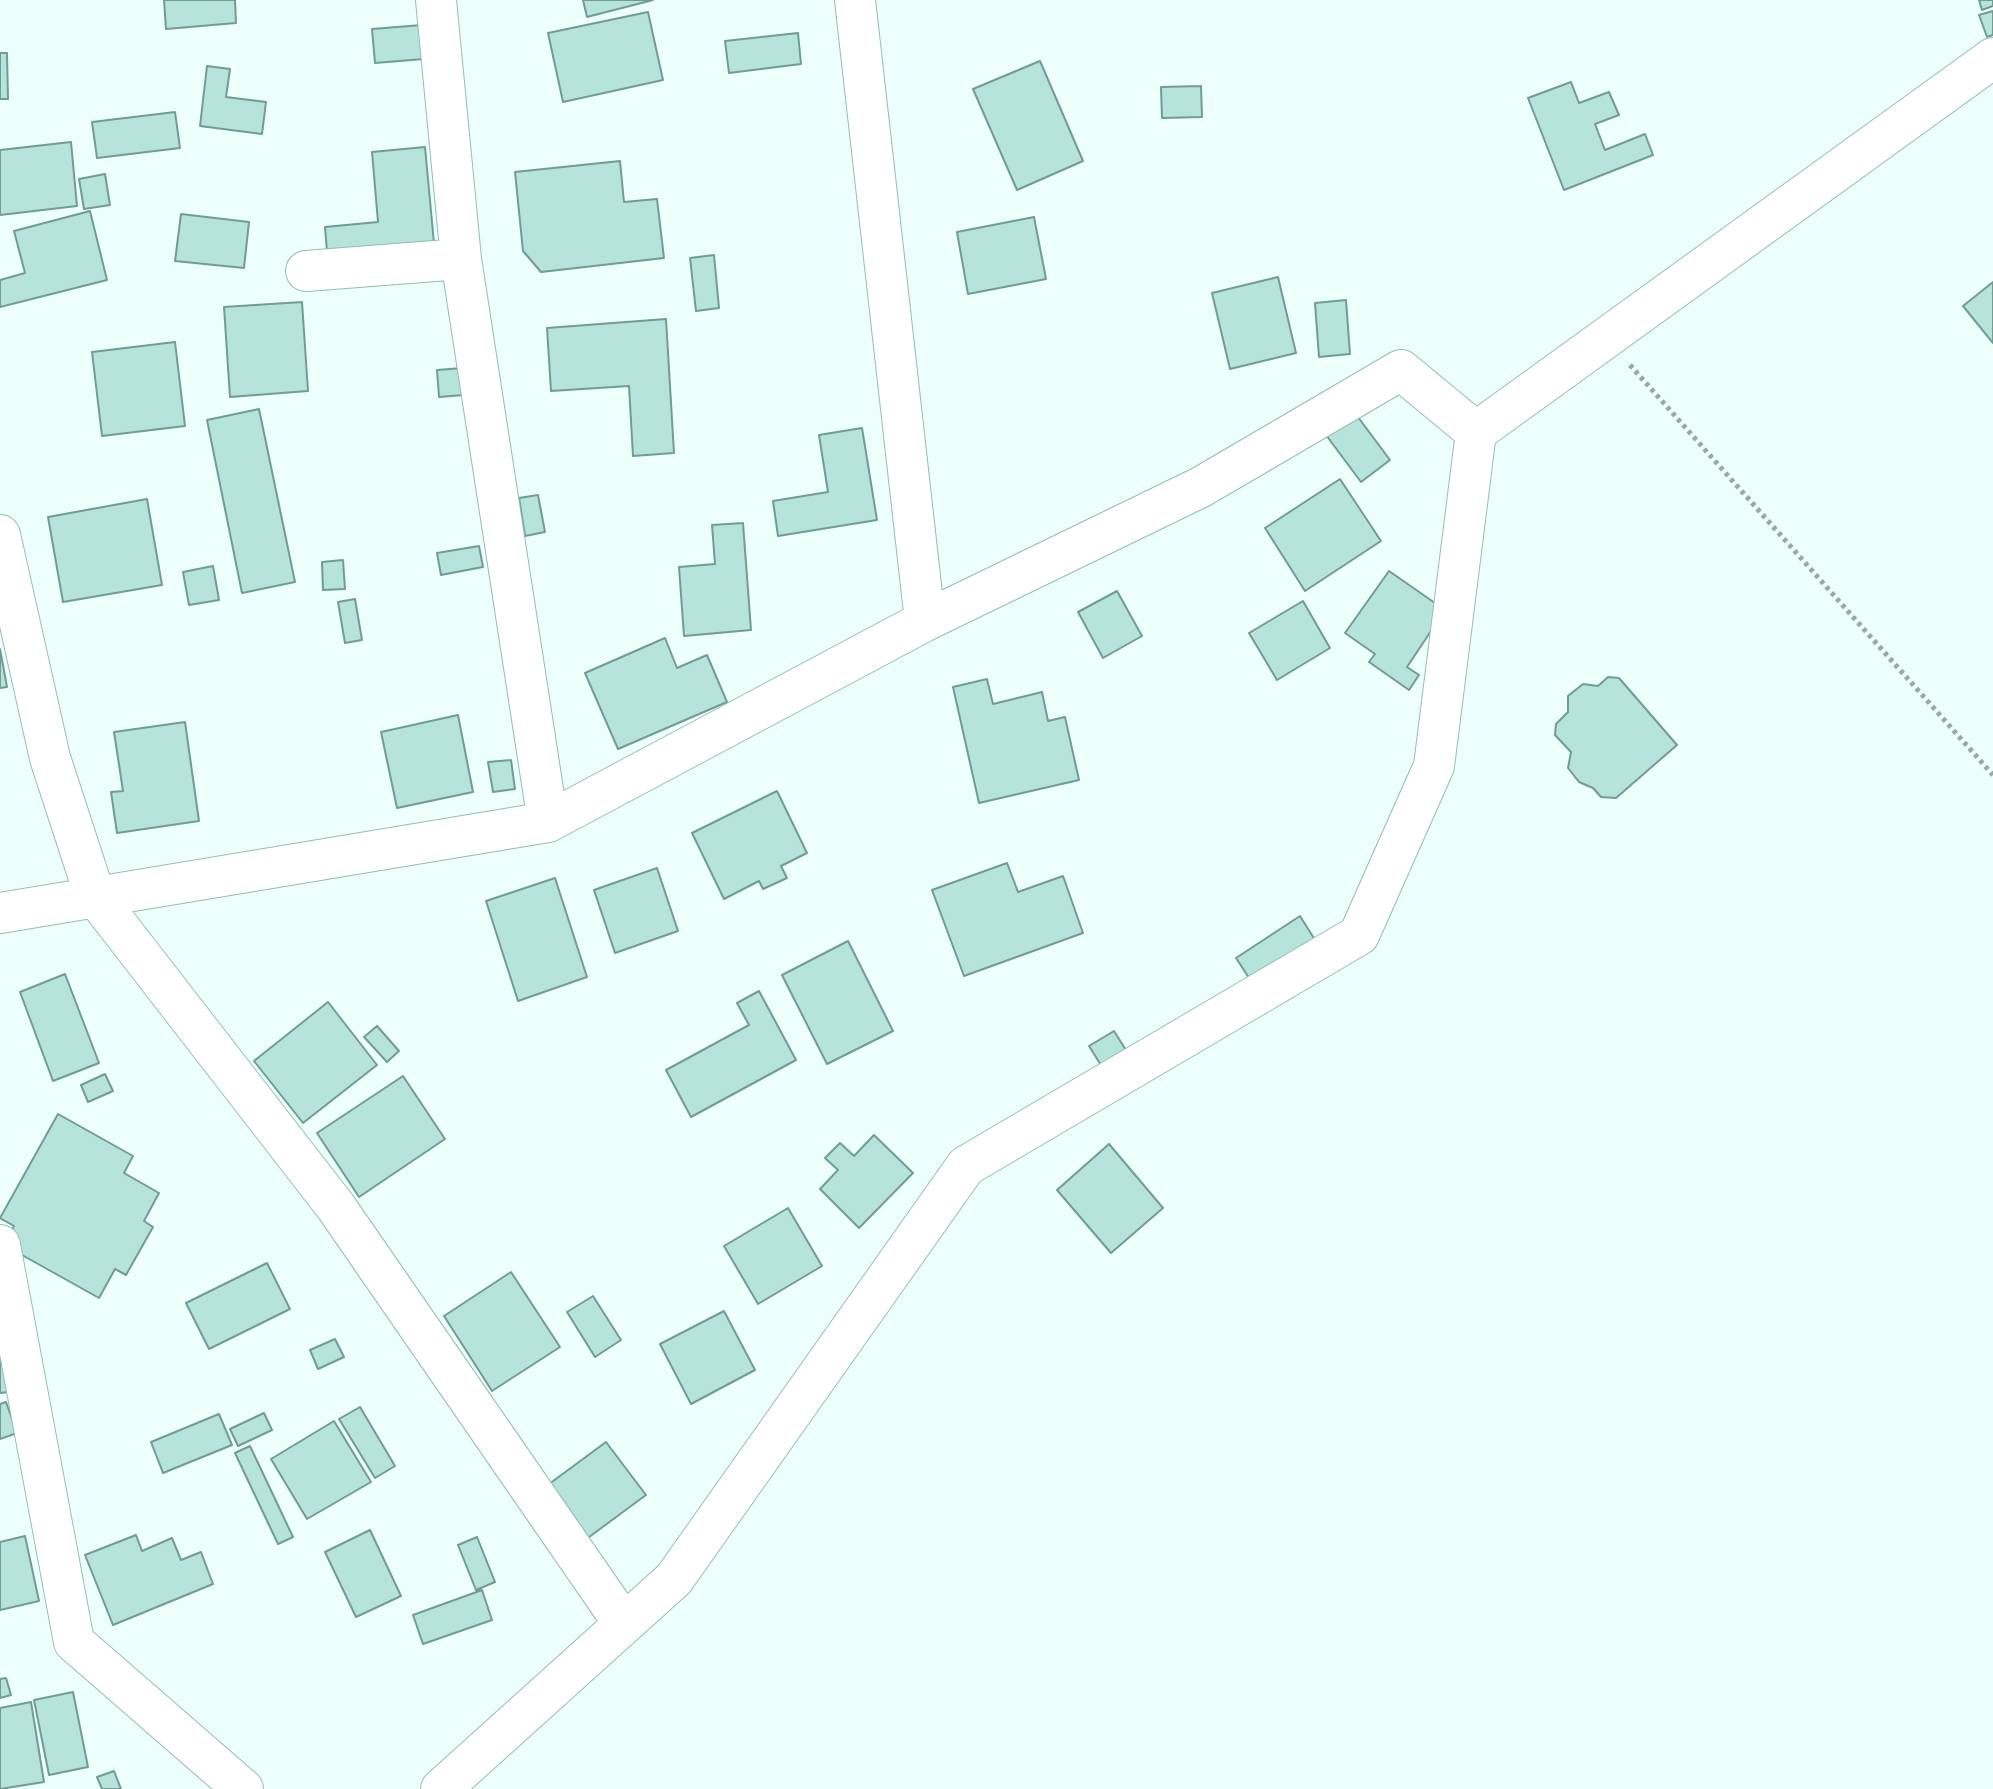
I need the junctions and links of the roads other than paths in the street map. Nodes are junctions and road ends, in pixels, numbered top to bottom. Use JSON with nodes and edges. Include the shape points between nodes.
{"nodes":[{"id":1,"x":436,"y":0,"type":"edge"},
{"id":2,"x":855,"y":0,"type":"edge"},
{"id":3,"x":1993,"y":58,"type":"edge"},
{"id":4,"x":461,"y":259,"type":"junction"},
{"id":5,"x":306,"y":271,"type":"dead end"},
{"id":6,"x":1476,"y":432,"type":"junction"},
{"id":7,"x":0,"y":535,"type":"edge"},
{"id":8,"x":925,"y":621,"type":"junction"},
{"id":9,"x":548,"y":822,"type":"junction"},
{"id":10,"x":95,"y":896,"type":"junction"},
{"id":11,"x":0,"y":913,"type":"edge"},
{"id":12,"x":0,"y":1245,"type":"edge"},
{"id":13,"x":624,"y":1624,"type":"junction"},
{"id":14,"x":243,"y":1789,"type":"edge"},
{"id":15,"x":441,"y":1789,"type":"edge"}],
"edges":[{"from":1,"to":4,"type":"street"},
{"from":2,"to":8,"type":"street"},
{"from":3,"to":6,"type":"street"},
{"from":4,"to":5,"type":"street"},
{"from":4,"to":9,"type":"street"},
{"from":6,"to":8,"type":"street","via":[[1401,370],[1201,487]]},
{"from":6,"to":13,"type":"street","via":[[1434,766],[1359,935],[966,1166],[674,1579]]},
{"from":7,"to":10,"type":"street","via":[[50,758]]},
{"from":8,"to":9,"type":"street"},
{"from":9,"to":10,"type":"street"},
{"from":10,"to":11,"type":"street"},
{"from":10,"to":13,"type":"street","via":[[336,1207]]},
{"from":12,"to":14,"type":"street","via":[[74,1642]]},
{"from":13,"to":15,"type":"street"}]}
